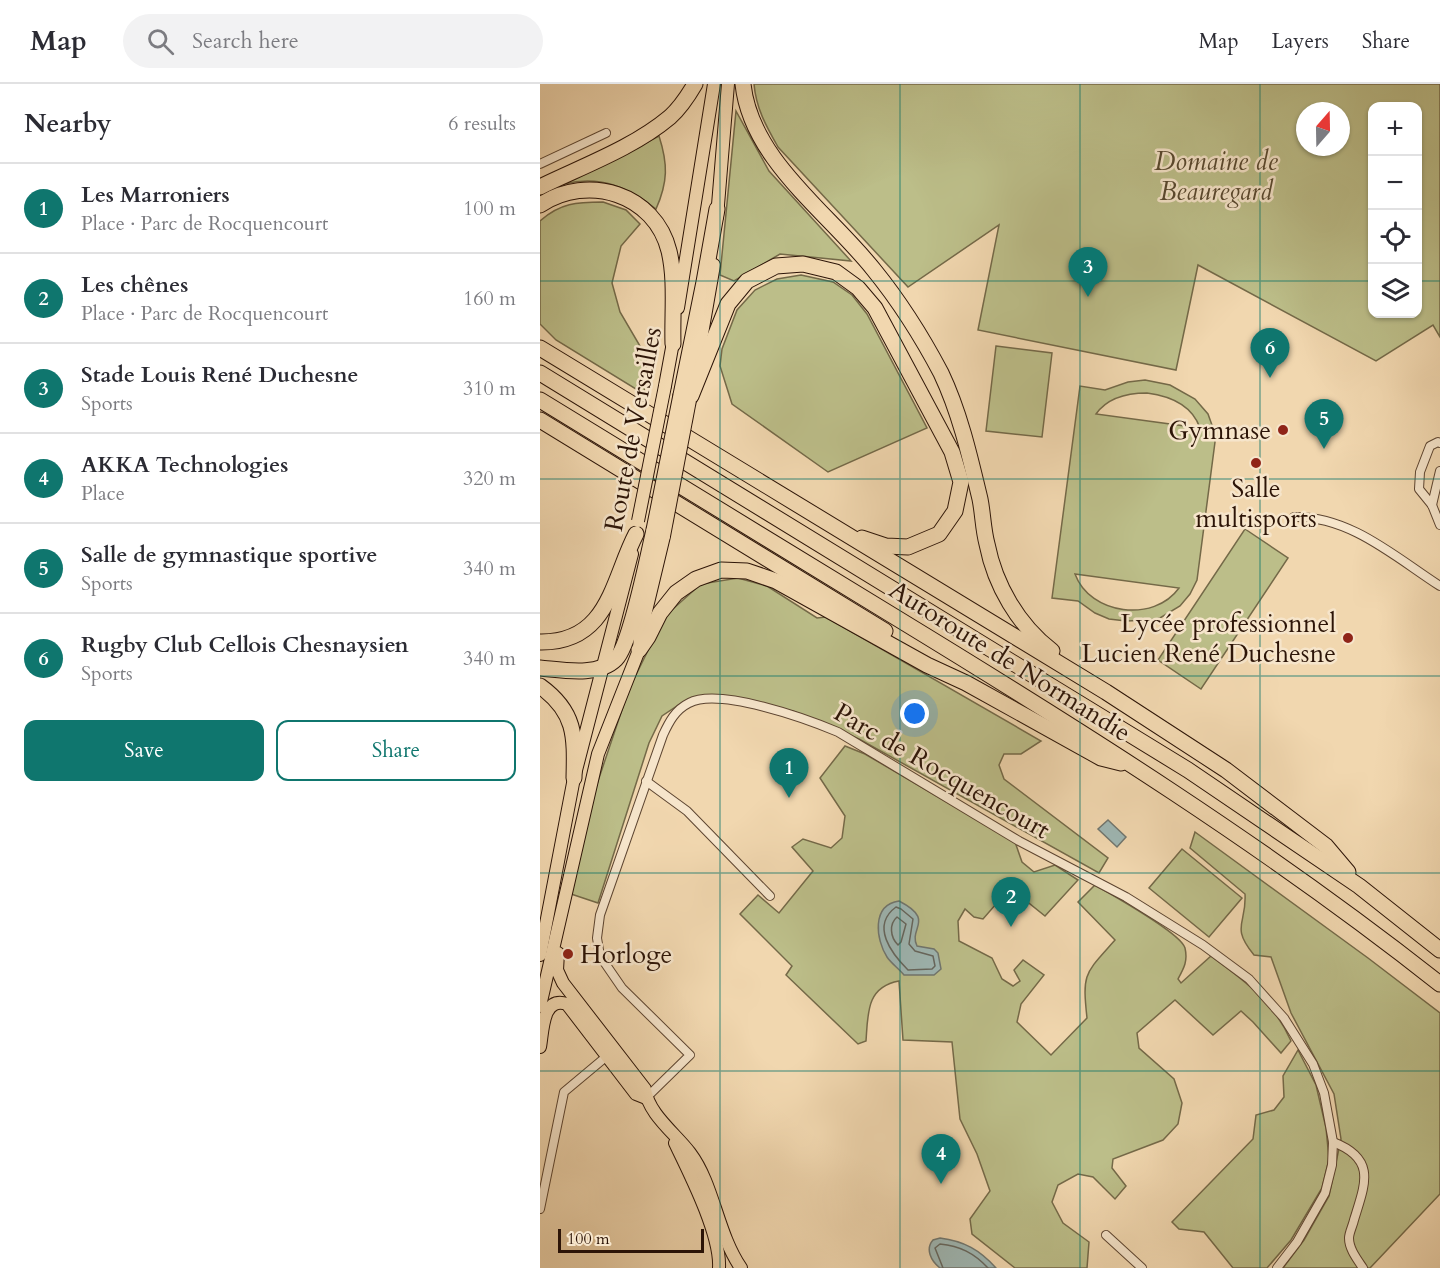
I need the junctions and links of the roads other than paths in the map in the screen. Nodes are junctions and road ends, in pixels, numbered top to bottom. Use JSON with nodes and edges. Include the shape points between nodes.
{"nodes":[{"id":1,"x":695,"y":84,"type":"edge"},
{"id":2,"x":714,"y":84,"type":"edge"},
{"id":3,"x":728,"y":84,"type":"edge"},
{"id":4,"x":743,"y":84,"type":"edge"},
{"id":5,"x":606,"y":133,"type":"dead end"},
{"id":6,"x":540,"y":164,"type":"edge"},
{"id":7,"x":540,"y":187,"type":"edge"},
{"id":8,"x":540,"y":205,"type":"edge"},
{"id":9,"x":717,"y":209,"type":"joint"},
{"id":10,"x":540,"y":340,"type":"edge"},
{"id":11,"x":673,"y":344,"type":"junction"},
{"id":12,"x":540,"y":348,"type":"edge"},
{"id":13,"x":574,"y":368,"type":"junction"},
{"id":14,"x":540,"y":373,"type":"edge"},
{"id":15,"x":687,"y":397,"type":"junction"},
{"id":16,"x":540,"y":400,"type":"edge"},
{"id":17,"x":540,"y":420,"type":"edge"},
{"id":18,"x":1440,"y":443,"type":"edge"},
{"id":19,"x":1440,"y":471,"type":"edge"},
{"id":20,"x":1432,"y":505,"type":"junction"},
{"id":21,"x":1294,"y":517,"type":"dead end"},
{"id":22,"x":823,"y":521,"type":"junction"},
{"id":23,"x":1440,"y":525,"type":"edge"},
{"id":24,"x":637,"y":527,"type":"junction"},
{"id":25,"x":659,"y":533,"type":"junction"},
{"id":26,"x":1440,"y":586,"type":"edge"},
{"id":27,"x":540,"y":642,"type":"edge"},
{"id":28,"x":639,"y":650,"type":"junction"},
{"id":29,"x":604,"y":666,"type":"junction"},
{"id":30,"x":540,"y":668,"type":"edge"},
{"id":31,"x":966,"y":683,"type":"junction"},
{"id":32,"x":540,"y":686,"type":"edge"},
{"id":33,"x":1106,"y":692,"type":"junction"},
{"id":34,"x":1135,"y":766,"type":"junction"},
{"id":35,"x":574,"y":778,"type":"junction"},
{"id":36,"x":646,"y":781,"type":"junction"},
{"id":37,"x":1359,"y":886,"type":"junction"},
{"id":38,"x":770,"y":896,"type":"dead end"},
{"id":39,"x":555,"y":941,"type":"junction"},
{"id":40,"x":1440,"y":950,"type":"edge"},
{"id":41,"x":540,"y":955,"type":"edge"},
{"id":42,"x":1440,"y":984,"type":"edge"},
{"id":43,"x":540,"y":1006,"type":"edge"},
{"id":44,"x":540,"y":1047,"type":"edge"},
{"id":45,"x":607,"y":1056,"type":"junction"},
{"id":46,"x":646,"y":1098,"type":"junction"},
{"id":47,"x":667,"y":1126,"type":"junction"},
{"id":48,"x":1333,"y":1142,"type":"junction"},
{"id":49,"x":540,"y":1209,"type":"edge"},
{"id":50,"x":1106,"y":1235,"type":"dead end"},
{"id":51,"x":719,"y":1268,"type":"edge"},
{"id":52,"x":741,"y":1268,"type":"edge"},
{"id":53,"x":1142,"y":1268,"type":"edge"},
{"id":54,"x":1277,"y":1268,"type":"edge"},
{"id":55,"x":1363,"y":1268,"type":"edge"}],
"edges":[{"from":1,"to":7,"type":"highway","via":[[671,116],[639,138]]},
{"from":2,"to":11,"type":"main road","name":"Route de Versailles"},
{"from":3,"to":9,"type":"main road"},
{"from":4,"to":33,"type":"highway","via":[[745,104],[756,131],[774,160],[873,269],[908,316],[941,375],[966,440],[994,572],[1011,606],[1046,646]]},
{"from":5,"to":6,"type":"street"},
{"from":8,"to":11,"type":"highway","via":[[575,190],[597,190],[625,197],[642,207],[665,240],[671,260]]},
{"from":9,"to":15,"type":"highway"},
{"from":10,"to":13,"type":"highway"},
{"from":11,"to":24,"type":"main road","name":"Route de Versailles","bridge":true},
{"from":12,"to":13,"type":"highway"},
{"from":13,"to":22,"type":"highway"},
{"from":14,"to":37,"type":"highway","name":"Autoroute de Normandie","via":[[1188,770]]},
{"from":15,"to":22,"type":"highway","via":[[728,304],[747,281],[776,266],[803,264],[836,272],[858,288],[875,308],[947,442],[960,482],[955,511],[939,534],[908,547],[886,546]]},
{"from":15,"to":25,"type":"highway","bridge":true},
{"from":16,"to":34,"type":"highway","name":"Autoroute de Normandie"},
{"from":17,"to":31,"type":"highway"},
{"from":18,"to":20,"type":"street","via":[[1430,446],[1420,472],[1419,489]]},
{"from":19,"to":20,"type":"street"},
{"from":20,"to":23,"type":"street"},
{"from":21,"to":26,"type":"street","via":[[1331,522],[1359,533]]},
{"from":22,"to":33,"type":"highway"},
{"from":24,"to":27,"type":"highway","via":[[612,595],[596,619],[576,634]]},
{"from":24,"to":29,"type":"main road","name":"Route de Versailles"},
{"from":25,"to":28,"type":"main road","name":"Route de Versailles"},
{"from":25,"to":29,"type":"highway","via":[[623,647]]},
{"from":28,"to":31,"type":"highway","via":[[660,612],[676,593],[696,579],[721,570],[747,571],[776,581]]},
{"from":28,"to":39,"type":"main road","name":"Route de Versailles","via":[[598,754]]},
{"from":29,"to":30,"type":"highway","via":[[582,671]]},
{"from":29,"to":35,"type":"main road","name":"Route de Versailles"},
{"from":31,"to":34,"type":"highway","via":[[1101,758]]},
{"from":32,"to":35,"type":"highway","via":[[556,698],[567,714],[574,747]]},
{"from":33,"to":37,"type":"highway","via":[[1226,770],[1326,846]]},
{"from":34,"to":42,"type":"highway","name":"Autoroute de Normandie","via":[[1270,856]]},
{"from":35,"to":41,"type":"main road","name":"Route de Versailles"},
{"from":36,"to":38,"type":"street","via":[[687,811]]},
{"from":36,"to":46,"type":"street","name":"Parc de Rocquencourt","via":[[600,915],[597,938],[600,956],[622,988],[690,1055]]},
{"from":36,"to":48,"type":"street","name":"Parc de Rocquencourt","via":[[670,721],[690,702],[718,698],[809,720],[838,732],[1019,841],[1126,897],[1249,979],[1284,1018],[1313,1064],[1324,1093]]},
{"from":37,"to":40,"type":"highway","name":"Autoroute de Normandie"},
{"from":39,"to":43,"type":"main road","name":"Route de Versailles"},
{"from":39,"to":46,"type":"main road","via":[[557,970],[563,983],[645,1089]]},
{"from":44,"to":45,"type":"main road","via":[[547,1011],[551,1004],[561,1002],[571,1008]]},
{"from":45,"to":46,"type":"main road","via":[[636,1094]]},
{"from":45,"to":49,"type":"street","via":[[564,1092]]},
{"from":46,"to":47,"type":"main road"},
{"from":47,"to":51,"type":"main road","via":[[699,1196],[716,1245]]},
{"from":47,"to":52,"type":"main road","via":[[691,1154],[730,1252]]},
{"from":48,"to":54,"type":"street","name":"Parc de Rocquencourt","via":[[1325,1193]]},
{"from":48,"to":55,"type":"street","via":[[1354,1152],[1360,1160],[1365,1182],[1349,1238]]},
{"from":50,"to":53,"type":"street"}]}
